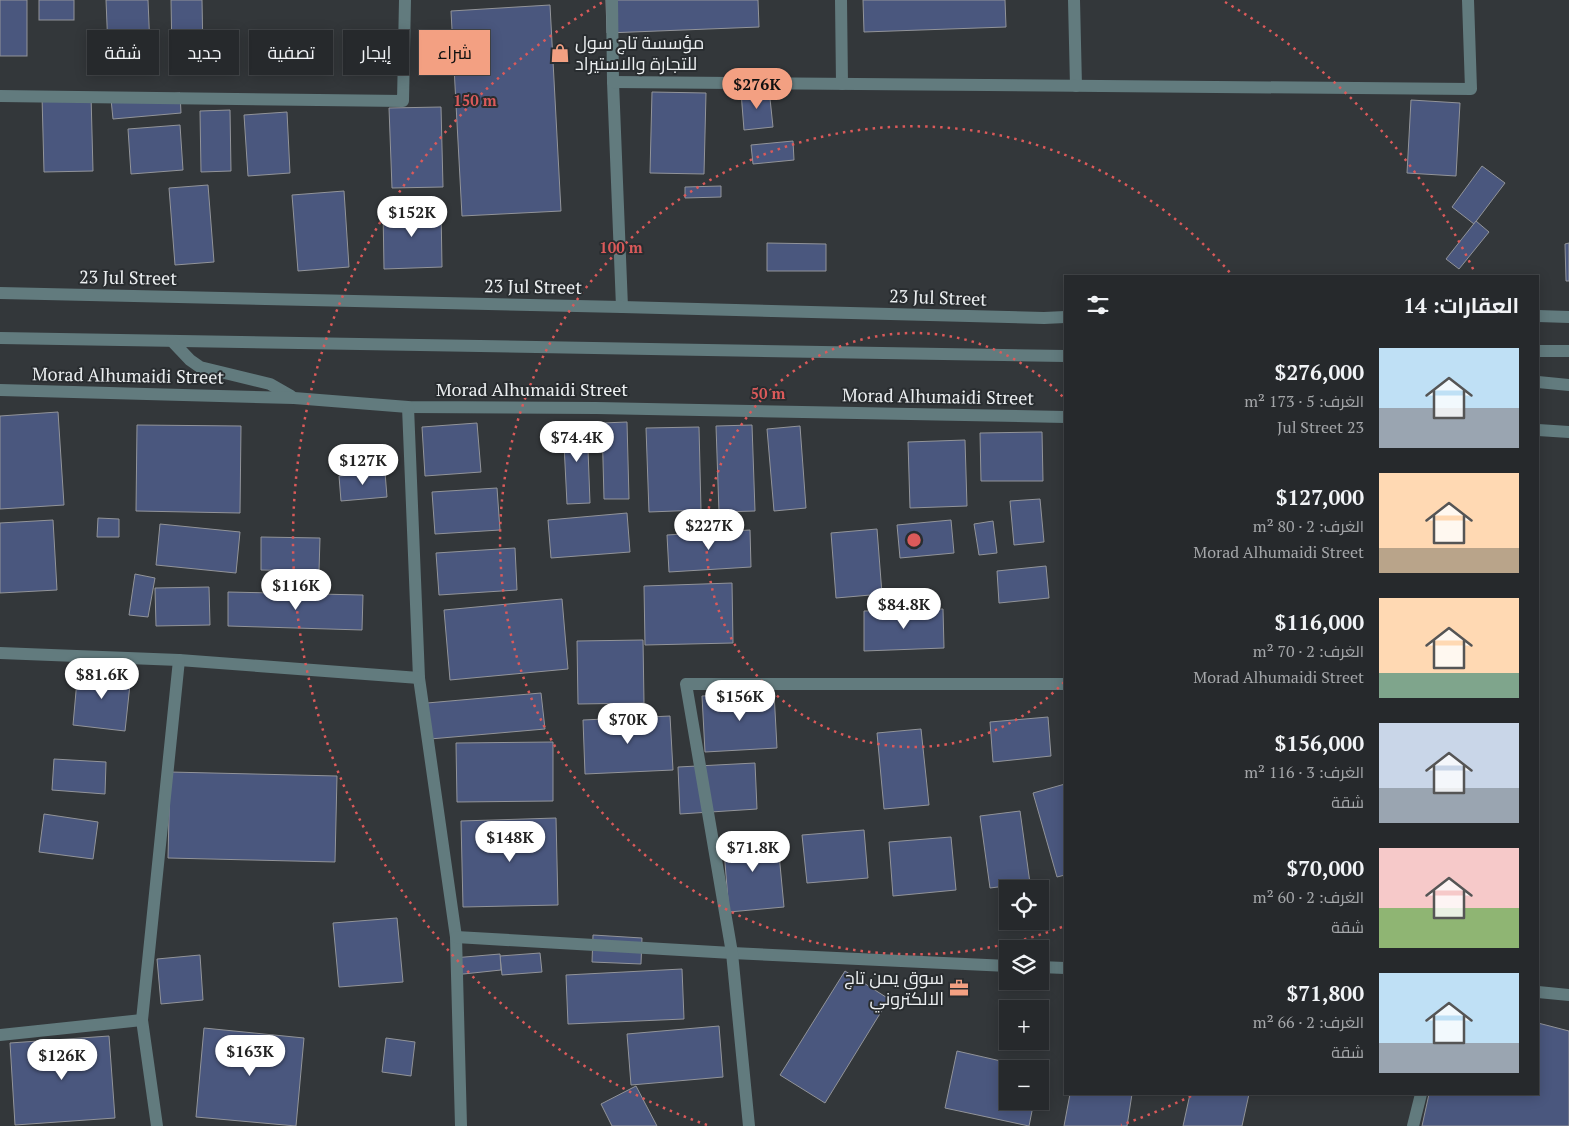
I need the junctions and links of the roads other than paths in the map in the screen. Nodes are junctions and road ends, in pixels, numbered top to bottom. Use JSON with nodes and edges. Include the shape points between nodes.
{"nodes":[{"id":1,"x":405,"y":0,"type":"edge"},
{"id":2,"x":612,"y":0,"type":"edge"},
{"id":3,"x":841,"y":0,"type":"edge"},
{"id":4,"x":1074,"y":0,"type":"edge"},
{"id":5,"x":1468,"y":0,"type":"edge"},
{"id":6,"x":613,"y":82,"type":"junction"},
{"id":7,"x":842,"y":84,"type":"junction"},
{"id":8,"x":1076,"y":86,"type":"junction"},
{"id":9,"x":0,"y":96,"type":"edge"},
{"id":10,"x":0,"y":293,"type":"edge"},
{"id":11,"x":622,"y":307,"type":"junction"},
{"id":12,"x":1539,"y":316,"type":"edge"},
{"id":13,"x":1064,"y":317,"type":"edge"},
{"id":14,"x":1569,"y":317,"type":"edge"},
{"id":15,"x":0,"y":338,"type":"edge"},
{"id":16,"x":172,"y":341,"type":"junction"},
{"id":17,"x":1539,"y":351,"type":"edge"},
{"id":18,"x":1569,"y":351,"type":"edge"},
{"id":19,"x":1064,"y":356,"type":"edge"},
{"id":20,"x":1539,"y":382,"type":"edge"},
{"id":21,"x":1569,"y":385,"type":"edge"},
{"id":22,"x":0,"y":390,"type":"edge"},
{"id":23,"x":294,"y":398,"type":"junction"},
{"id":24,"x":408,"y":407,"type":"junction"},
{"id":25,"x":1064,"y":417,"type":"edge"},
{"id":26,"x":1539,"y":430,"type":"edge"},
{"id":27,"x":1569,"y":432,"type":"edge"},
{"id":28,"x":0,"y":653,"type":"edge"},
{"id":29,"x":179,"y":660,"type":"junction"},
{"id":30,"x":419,"y":678,"type":"junction"},
{"id":31,"x":1064,"y":684,"type":"edge"},
{"id":32,"x":456,"y":937,"type":"junction"},
{"id":33,"x":732,"y":953,"type":"junction"},
{"id":34,"x":999,"y":966,"type":"edge"},
{"id":35,"x":1049,"y":967,"type":"edge"},
{"id":36,"x":1064,"y":968,"type":"edge"},
{"id":37,"x":1539,"y":992,"type":"edge"},
{"id":38,"x":1569,"y":995,"type":"edge"},
{"id":39,"x":142,"y":1020,"type":"junction"},
{"id":40,"x":0,"y":1035,"type":"edge"},
{"id":41,"x":1421,"y":1095,"type":"edge"},
{"id":42,"x":157,"y":1126,"type":"edge"},
{"id":43,"x":461,"y":1126,"type":"edge"},
{"id":44,"x":749,"y":1126,"type":"edge"},
{"id":45,"x":1413,"y":1126,"type":"edge"}],
"edges":[{"from":1,"to":9,"type":"street","via":[[403,101]]},
{"from":2,"to":6,"type":"street"},
{"from":3,"to":7,"type":"street"},
{"from":4,"to":8,"type":"street"},
{"from":5,"to":8,"type":"street","via":[[1471,89]]},
{"from":6,"to":7,"type":"street"},
{"from":6,"to":11,"type":"street"},
{"from":7,"to":8,"type":"street"},
{"from":10,"to":11,"type":"street","name":"23 Jul Street"},
{"from":11,"to":13,"type":"street","name":"23 Jul Street"},
{"from":12,"to":14,"type":"street"},
{"from":15,"to":16,"type":"street"},
{"from":16,"to":19,"type":"street"},
{"from":16,"to":23,"type":"street","via":[[200,367],[270,384]]},
{"from":17,"to":18,"type":"street"},
{"from":20,"to":21,"type":"street"},
{"from":22,"to":23,"type":"street","name":"Morad Alhumaidi Street"},
{"from":23,"to":24,"type":"street","name":"Morad Alhumaidi Street"},
{"from":24,"to":25,"type":"street","name":"Morad Alhumaidi Street"},
{"from":24,"to":30,"type":"street"},
{"from":26,"to":27,"type":"street"},
{"from":28,"to":29,"type":"street"},
{"from":29,"to":30,"type":"street"},
{"from":29,"to":39,"type":"street"},
{"from":30,"to":32,"type":"street"},
{"from":31,"to":33,"type":"street","via":[[686,684]]},
{"from":32,"to":33,"type":"street"},
{"from":32,"to":43,"type":"street"},
{"from":33,"to":34,"type":"street"},
{"from":33,"to":44,"type":"street"},
{"from":35,"to":36,"type":"street"},
{"from":37,"to":38,"type":"street"},
{"from":39,"to":40,"type":"street"},
{"from":39,"to":42,"type":"street"},
{"from":41,"to":45,"type":"street"}]}
